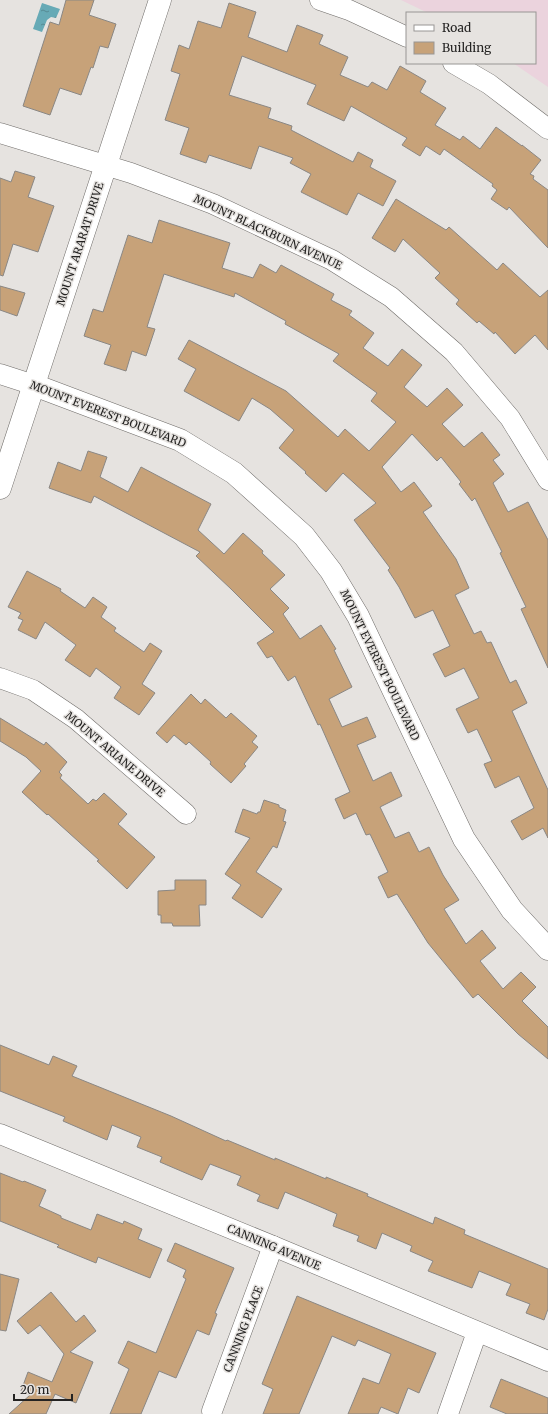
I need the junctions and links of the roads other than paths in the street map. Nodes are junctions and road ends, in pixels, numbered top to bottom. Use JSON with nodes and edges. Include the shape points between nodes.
{"nodes":[{"id":1,"x":160,"y":0,"type":"edge"},
{"id":2,"x":320,"y":0,"type":"edge"},
{"id":3,"x":406,"y":37,"type":"edge"},
{"id":4,"x":455,"y":64,"type":"edge"},
{"id":5,"x":548,"y":129,"type":"edge"},
{"id":6,"x":0,"y":133,"type":"edge"},
{"id":7,"x":105,"y":164,"type":"junction"},
{"id":8,"x":0,"y":374,"type":"edge"},
{"id":9,"x":34,"y":385,"type":"junction"},
{"id":10,"x":548,"y":480,"type":"edge"},
{"id":11,"x":0,"y":488,"type":"edge"},
{"id":12,"x":0,"y":678,"type":"edge"},
{"id":13,"x":186,"y":814,"type":"dead end"},
{"id":14,"x":548,"y":949,"type":"edge"},
{"id":15,"x":0,"y":1134,"type":"edge"},
{"id":16,"x":274,"y":1246,"type":"junction"},
{"id":17,"x":477,"y":1332,"type":"junction"},
{"id":18,"x":548,"y":1361,"type":"edge"},
{"id":19,"x":212,"y":1411,"type":"dead end"},
{"id":20,"x":448,"y":1414,"type":"edge"}],
"edges":[{"from":1,"to":7,"type":"street","name":"MOUNT ARARAT DRIVE"},
{"from":2,"to":3,"type":"street","via":[[349,10]]},
{"from":4,"to":5,"type":"street","via":[[489,84]]},
{"from":6,"to":7,"type":"street","name":"MOUNT BLACKBURN AVENUE"},
{"from":7,"to":9,"type":"street","name":"MOUNT ARARAT DRIVE"},
{"from":7,"to":10,"type":"street","name":"MOUNT BLACKBURN AVENUE","via":[[206,201],[241,217],[332,260],[392,297],[454,352],[510,418]]},
{"from":8,"to":9,"type":"street","name":"MOUNT EVEREST BOULEVARD"},
{"from":9,"to":11,"type":"street","name":"MOUNT ARARAT DRIVE"},
{"from":9,"to":14,"type":"street","name":"MOUNT EVEREST BOULEVARD","via":[[180,440],[234,473],[304,536],[331,570],[358,616],[464,839],[512,910]]},
{"from":12,"to":13,"type":"street","name":"MOUNT ARIANE DRIVE","via":[[33,690],[76,719]]},
{"from":15,"to":16,"type":"street","name":"CANNING AVENUE"},
{"from":16,"to":17,"type":"street","name":"CANNING AVENUE"},
{"from":16,"to":19,"type":"street","name":"CANNING PLACE"},
{"from":17,"to":18,"type":"street","name":"CANNING AVENUE"},
{"from":17,"to":20,"type":"street"}]}
